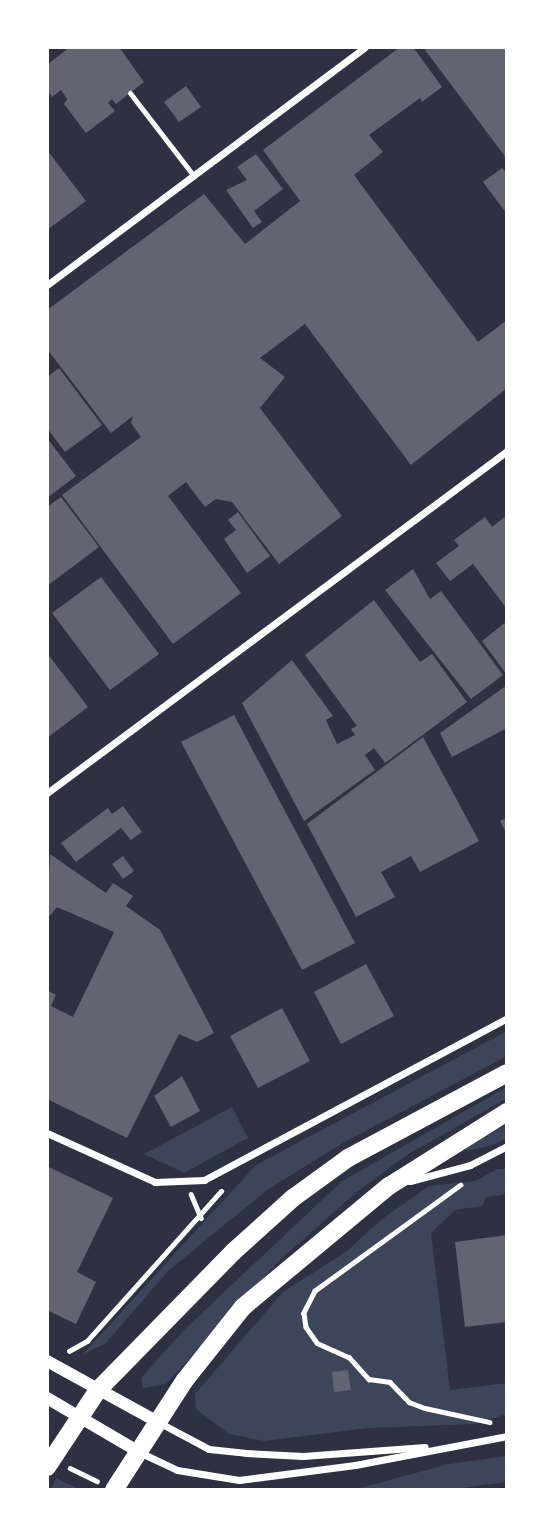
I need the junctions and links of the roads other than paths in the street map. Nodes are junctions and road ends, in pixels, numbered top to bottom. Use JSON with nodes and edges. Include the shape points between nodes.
{"nodes":[{"id":1,"x":365,"y":47,"type":"edge"},
{"id":2,"x":130,"y":93,"type":"dead end"},
{"id":3,"x":194,"y":176,"type":"junction"},
{"id":4,"x":47,"y":285,"type":"edge"},
{"id":5,"x":507,"y":451,"type":"edge"},
{"id":6,"x":47,"y":793,"type":"edge"},
{"id":7,"x":507,"y":1017,"type":"edge"},
{"id":8,"x":507,"y":1073,"type":"edge"},
{"id":9,"x":507,"y":1112,"type":"edge"},
{"id":10,"x":47,"y":1133,"type":"edge"},
{"id":11,"x":507,"y":1146,"type":"edge"},
{"id":12,"x":388,"y":1186,"type":"junction"},
{"id":13,"x":53,"y":1364,"type":"edge"},
{"id":14,"x":98,"y":1390,"type":"junction"},
{"id":15,"x":47,"y":1398,"type":"edge"},
{"id":16,"x":78,"y":1417,"type":"junction"},
{"id":17,"x":158,"y":1422,"type":"junction"},
{"id":18,"x":507,"y":1436,"type":"edge"},
{"id":19,"x":460,"y":1444,"type":"junction"},
{"id":20,"x":139,"y":1452,"type":"junction"},
{"id":21,"x":49,"y":1463,"type":"edge"},
{"id":22,"x":108,"y":1487,"type":"edge"}],
"edges":[{"from":1,"to":3,"type":"street"},
{"from":2,"to":3,"type":"lane"},
{"from":3,"to":4,"type":"street"},
{"from":5,"to":6,"type":"street"},
{"from":7,"to":10,"type":"street","via":[[230,1167],[187,1184],[155,1182]]},
{"from":8,"to":14,"type":"main road","via":[[348,1158],[293,1198],[233,1252]]},
{"from":9,"to":12,"type":"main road"},
{"from":11,"to":12,"type":"street","via":[[471,1166]]},
{"from":12,"to":17,"type":"main road","via":[[243,1307]]},
{"from":13,"to":14,"type":"street"},
{"from":14,"to":16,"type":"main road"},
{"from":14,"to":17,"type":"street"},
{"from":15,"to":16,"type":"street"},
{"from":16,"to":20,"type":"street"},
{"from":16,"to":21,"type":"main road"},
{"from":17,"to":19,"type":"street","via":[[209,1449],[246,1453],[313,1455]]},
{"from":17,"to":20,"type":"main road"},
{"from":18,"to":19,"type":"street"},
{"from":19,"to":20,"type":"street","via":[[355,1465],[239,1480],[177,1470]]},
{"from":20,"to":22,"type":"main road"}]}
